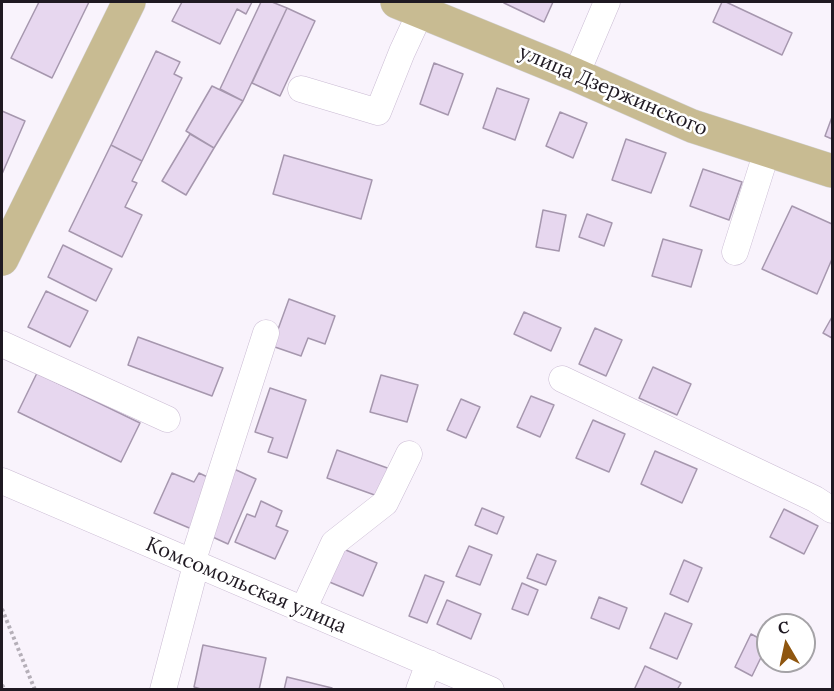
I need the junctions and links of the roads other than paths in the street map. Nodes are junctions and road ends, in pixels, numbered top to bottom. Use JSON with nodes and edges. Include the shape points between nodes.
{"nodes":[{"id":1,"x":129,"y":2,"type":"edge"},
{"id":2,"x":607,"y":2,"type":"edge"},
{"id":3,"x":409,"y":6,"type":"edge"},
{"id":4,"x":576,"y":75,"type":"junction"},
{"id":5,"x":301,"y":89,"type":"dead end"},
{"id":6,"x":767,"y":151,"type":"junction"},
{"id":7,"x":832,"y":171,"type":"edge"},
{"id":8,"x":735,"y":252,"type":"dead end"},
{"id":9,"x":2,"y":259,"type":"edge"},
{"id":10,"x":266,"y":333,"type":"dead end"},
{"id":11,"x":2,"y":344,"type":"edge"},
{"id":12,"x":562,"y":379,"type":"dead end"},
{"id":13,"x":167,"y":419,"type":"dead end"},
{"id":14,"x":409,"y":454,"type":"dead end"},
{"id":15,"x":2,"y":481,"type":"edge"},
{"id":16,"x":832,"y":510,"type":"edge"},
{"id":17,"x":194,"y":564,"type":"junction"},
{"id":18,"x":303,"y":610,"type":"junction"},
{"id":19,"x":429,"y":663,"type":"junction"},
{"id":20,"x":163,"y":690,"type":"edge"},
{"id":21,"x":419,"y":690,"type":"edge"},
{"id":22,"x":492,"y":690,"type":"edge"}],
"edges":[{"from":1,"to":9,"type":"main road"},
{"from":2,"to":4,"type":"street"},
{"from":3,"to":4,"type":"main road","name":"улица Дзержинского"},
{"from":3,"to":5,"type":"street","via":[[402,52],[378,112]]},
{"from":4,"to":6,"type":"main road","name":"улица Дзержинского","via":[[692,126]]},
{"from":6,"to":7,"type":"main road","name":"улица Дзержинского"},
{"from":6,"to":8,"type":"street"},
{"from":10,"to":17,"type":"street"},
{"from":11,"to":13,"type":"street"},
{"from":12,"to":16,"type":"street"},
{"from":14,"to":18,"type":"street","via":[[385,503],[334,543]]},
{"from":15,"to":17,"type":"street","name":"Комсомольская улица"},
{"from":17,"to":18,"type":"street","name":"Комсомольская улица"},
{"from":17,"to":20,"type":"street"},
{"from":18,"to":19,"type":"street","name":"Комсомольская улица"},
{"from":19,"to":21,"type":"street"},
{"from":19,"to":22,"type":"street","name":"Комсомольская улица"}]}
